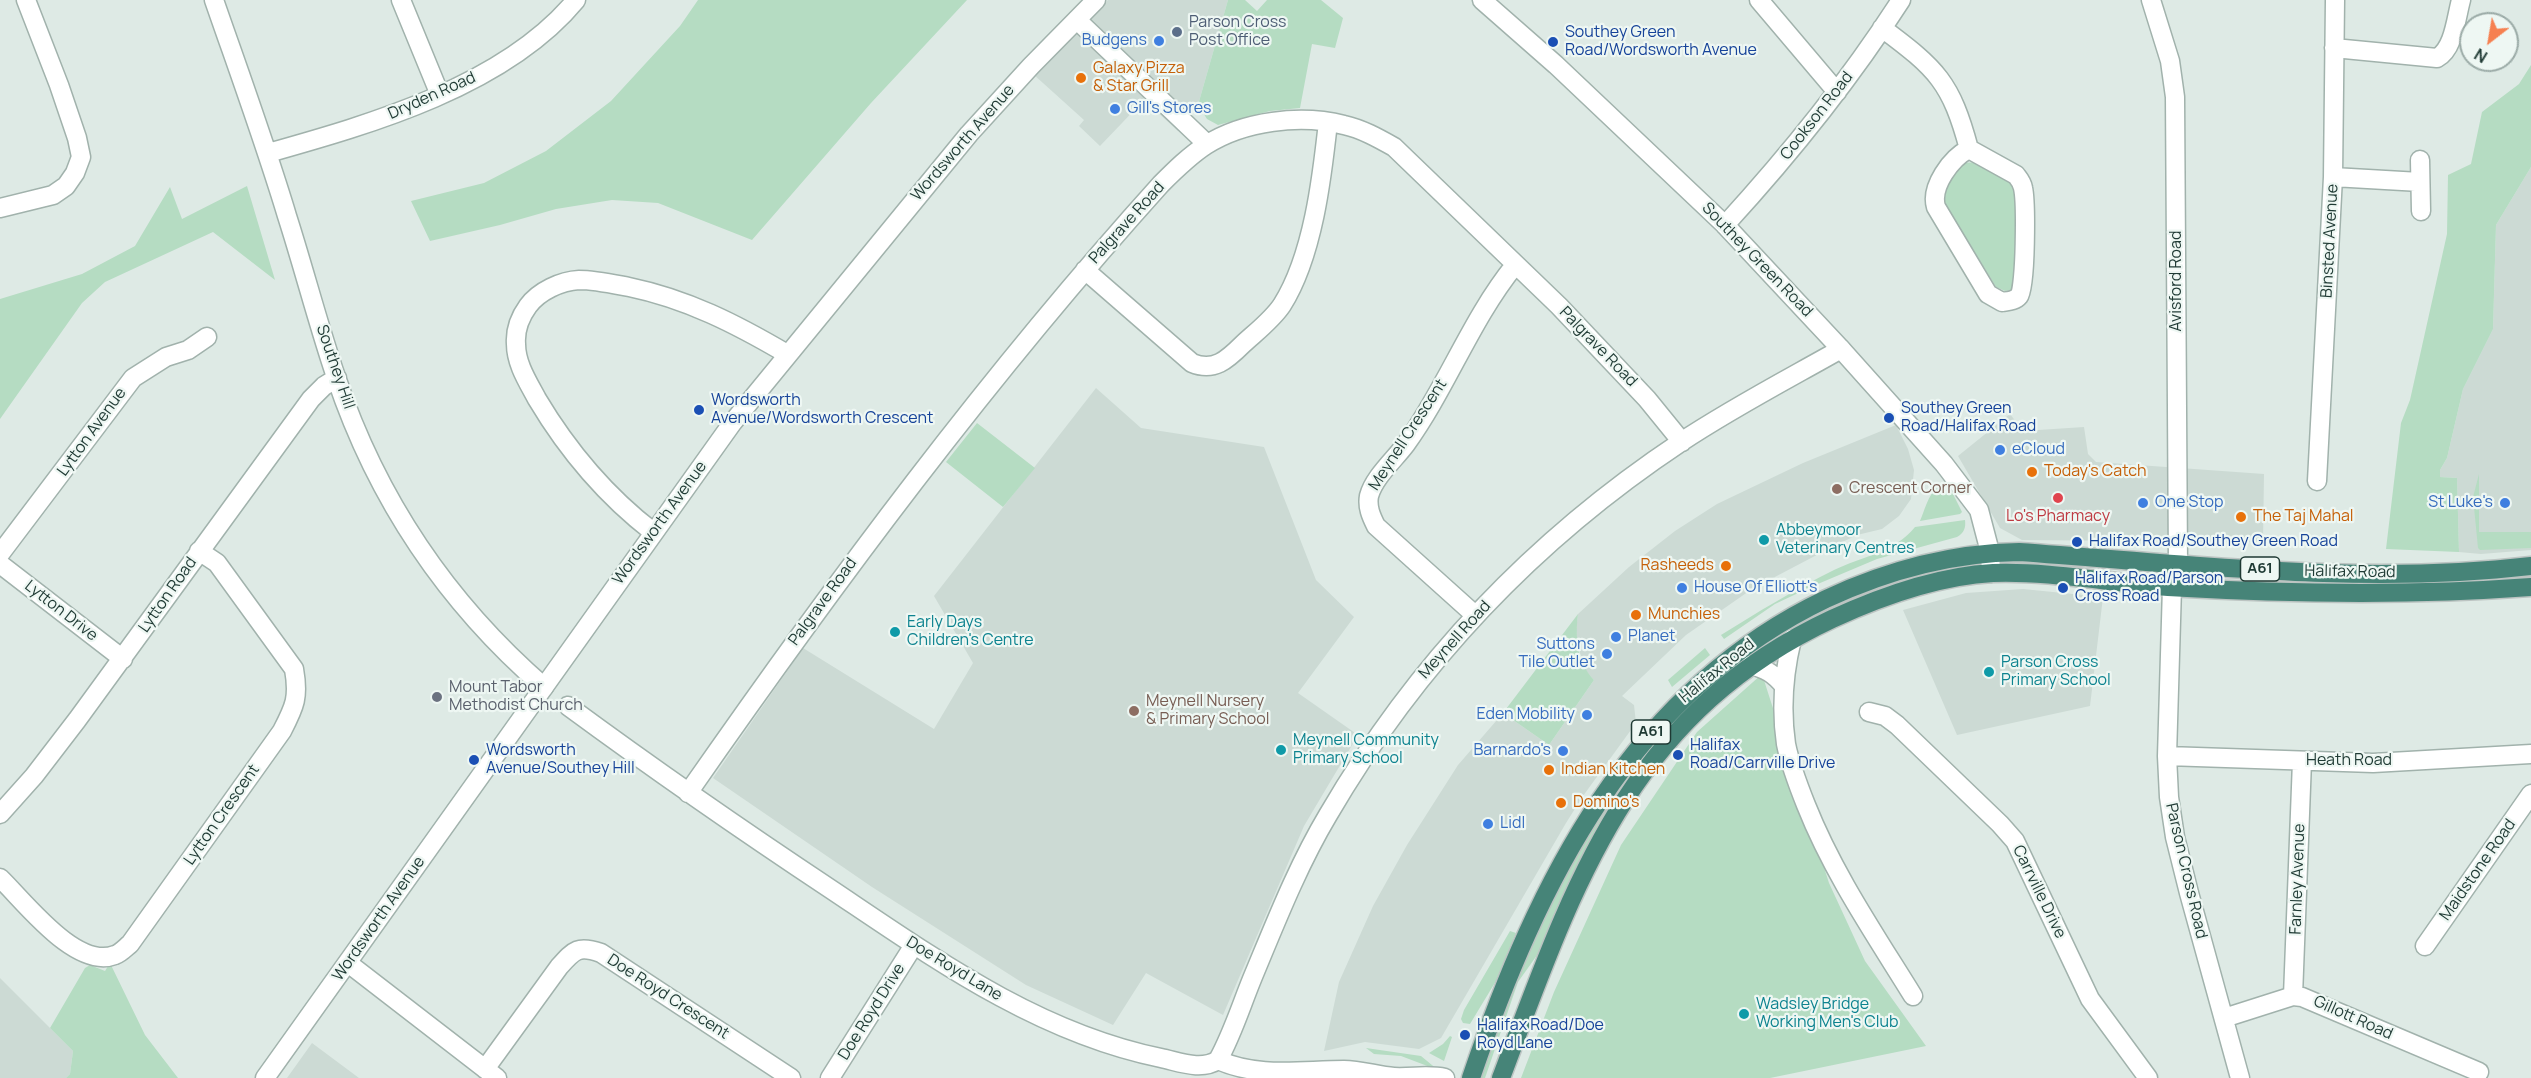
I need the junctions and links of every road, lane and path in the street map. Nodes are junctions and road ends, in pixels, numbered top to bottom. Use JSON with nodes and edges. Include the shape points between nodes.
{"nodes":[{"id":1,"x":26,"y":0,"type":"edge"},
{"id":2,"x":214,"y":0,"type":"edge"},
{"id":3,"x":401,"y":0,"type":"edge"},
{"id":4,"x":576,"y":0,"type":"edge"},
{"id":5,"x":1096,"y":0,"type":"edge"},
{"id":6,"x":1482,"y":0,"type":"edge"},
{"id":7,"x":1901,"y":0,"type":"edge"},
{"id":8,"x":2151,"y":0,"type":"edge"},
{"id":9,"x":2335,"y":0,"type":"edge"},
{"id":10,"x":2461,"y":0,"type":"edge"},
{"id":11,"x":1759,"y":1,"type":"edge"},
{"id":12,"x":1077,"y":20,"type":"junction"},
{"id":13,"x":1882,"y":28,"type":"junction"},
{"id":14,"x":2334,"y":48,"type":"junction"},
{"id":15,"x":1837,"y":92,"type":"junction"},
{"id":16,"x":440,"y":95,"type":"junction"},
{"id":17,"x":1328,"y":122,"type":"junction"},
{"id":18,"x":1207,"y":144,"type":"junction"},
{"id":19,"x":1969,"y":149,"type":"junction"},
{"id":20,"x":268,"y":153,"type":"junction"},
{"id":21,"x":2420,"y":160,"type":"dead end"},
{"id":22,"x":2333,"y":177,"type":"junction"},
{"id":23,"x":2420,"y":182,"type":"junction"},
{"id":24,"x":0,"y":207,"type":"edge"},
{"id":25,"x":2421,"y":211,"type":"dead end"},
{"id":26,"x":1725,"y":225,"type":"junction"},
{"id":27,"x":1515,"y":265,"type":"junction"},
{"id":28,"x":1085,"y":270,"type":"junction"},
{"id":29,"x":207,"y":337,"type":"dead end"},
{"id":30,"x":1841,"y":349,"type":"junction"},
{"id":31,"x":787,"y":354,"type":"junction"},
{"id":32,"x":336,"y":378,"type":"junction"},
{"id":33,"x":1682,"y":442,"type":"junction"},
{"id":34,"x":2317,"y":481,"type":"dead end"},
{"id":35,"x":653,"y":532,"type":"junction"},
{"id":36,"x":199,"y":551,"type":"junction"},
{"id":37,"x":1990,"y":552,"type":"junction"},
{"id":38,"x":0,"y":555,"type":"edge"},
{"id":39,"x":0,"y":564,"type":"edge"},
{"id":40,"x":2178,"y":565,"type":"junction"},
{"id":41,"x":2531,"y":566,"type":"edge"},
{"id":42,"x":1991,"y":573,"type":"junction"},
{"id":43,"x":2172,"y":587,"type":"junction"},
{"id":44,"x":2531,"y":587,"type":"edge"},
{"id":45,"x":1475,"y":615,"type":"junction"},
{"id":46,"x":1792,"y":639,"type":"junction"},
{"id":47,"x":123,"y":659,"type":"junction"},
{"id":48,"x":1751,"y":665,"type":"junction"},
{"id":49,"x":1784,"y":686,"type":"junction"},
{"id":50,"x":544,"y":687,"type":"junction"},
{"id":51,"x":568,"y":706,"type":"dead end"},
{"id":52,"x":1869,"y":712,"type":"dead end"},
{"id":53,"x":2531,"y":754,"type":"edge"},
{"id":54,"x":2167,"y":756,"type":"junction"},
{"id":55,"x":2302,"y":761,"type":"junction"},
{"id":56,"x":688,"y":793,"type":"junction"},
{"id":57,"x":2531,"y":794,"type":"edge"},
{"id":58,"x":0,"y":814,"type":"edge"},
{"id":59,"x":0,"y":878,"type":"edge"},
{"id":60,"x":914,"y":945,"type":"junction"},
{"id":61,"x":2425,"y":946,"type":"dead end"},
{"id":62,"x":348,"y":963,"type":"junction"},
{"id":63,"x":1913,"y":996,"type":"dead end"},
{"id":64,"x":2293,"y":996,"type":"junction"},
{"id":65,"x":2224,"y":1018,"type":"junction"},
{"id":66,"x":1218,"y":1060,"type":"junction"},
{"id":67,"x":2479,"y":1072,"type":"dead end"},
{"id":68,"x":491,"y":1073,"type":"edge"},
{"id":69,"x":265,"y":1078,"type":"edge"},
{"id":70,"x":791,"y":1078,"type":"edge"},
{"id":71,"x":830,"y":1078,"type":"edge"},
{"id":72,"x":1396,"y":1078,"type":"edge"},
{"id":73,"x":1445,"y":1078,"type":"edge"},
{"id":74,"x":1471,"y":1078,"type":"edge"},
{"id":75,"x":1501,"y":1078,"type":"edge"},
{"id":76,"x":2148,"y":1078,"type":"edge"},
{"id":77,"x":2240,"y":1078,"type":"edge"}],
"edges":[{"from":1,"to":24,"type":"street","via":[[78,138],[81,157],[66,186],[53,195]]},
{"from":2,"to":20,"type":"street","name":"Southey Hill"},
{"from":3,"to":16,"type":"street"},
{"from":4,"to":16,"type":"street","name":"Dryden Road","via":[[511,56]]},
{"from":5,"to":12,"type":"street","name":"Wordsworth Avenue"},
{"from":6,"to":26,"type":"street","name":"Southey Green Road"},
{"from":7,"to":13,"type":"street","name":"Cookson Road"},
{"from":8,"to":40,"type":"street","name":"Avisford Road","via":[[2168,52],[2175,97]]},
{"from":9,"to":14,"type":"street","name":"Binsted Avenue"},
{"from":10,"to":14,"type":"street","via":[[2448,47],[2437,58]]},
{"from":11,"to":15,"type":"street"},
{"from":12,"to":18,"type":"street"},
{"from":12,"to":31,"type":"street","name":"Wordsworth Avenue","via":[[969,134]]},
{"from":13,"to":15,"type":"street","name":"Cookson Road"},
{"from":13,"to":19,"type":"street","via":[[1916,53],[1947,88],[1957,106]]},
{"from":14,"to":22,"type":"street","name":"Binsted Avenue"},
{"from":15,"to":26,"type":"street","name":"Cookson Road"},
{"from":16,"to":20,"type":"street","name":"Dryden Road","via":[[398,113]]},
{"from":17,"to":18,"type":"street","name":"Palgrave Road","via":[[1274,122]]},
{"from":17,"to":27,"type":"street","name":"Palgrave Road","via":[[1360,130],[1394,147]]},
{"from":17,"to":28,"type":"street","via":[[1322,184],[1292,286],[1281,306],[1226,361],[1202,367],[1192,363]]},
{"from":18,"to":28,"type":"street","name":"Palgrave Road","via":[[1161,184]]},
{"from":19,"to":19,"type":"street","via":[[2016,176],[2024,189],[2023,284],[2015,299],[2002,302],[1988,294],[1936,207],[1935,191],[1954,159]]},
{"from":20,"to":32,"type":"street","name":"Southey Hill"},
{"from":21,"to":23,"type":"street"},
{"from":22,"to":23,"type":"street"},
{"from":22,"to":34,"type":"street","name":"Binsted Avenue"},
{"from":23,"to":25,"type":"street"},
{"from":26,"to":30,"type":"street","name":"Southey Green Road"},
{"from":27,"to":33,"type":"street","name":"Palgrave Road","via":[[1627,377]]},
{"from":27,"to":45,"type":"street","name":"Meynell Crescent","via":[[1482,313],[1429,409],[1376,482],[1368,506],[1376,526]]},
{"from":28,"to":56,"type":"street","name":"Palgrave Road","via":[[864,546]]},
{"from":29,"to":38,"type":"street","name":"Lytton Avenue","via":[[133,378]]},
{"from":30,"to":33,"type":"street","name":"Meynell Road"},
{"from":30,"to":37,"type":"street","name":"Southey Green Road","via":[[1974,502]]},
{"from":31,"to":35,"type":"street","name":"Wordsworth Avenue"},
{"from":31,"to":35,"type":"street","via":[[726,319],[663,294],[579,280],[558,285],[533,300],[516,331],[520,366],[532,390],[576,457],[628,513]]},
{"from":32,"to":36,"type":"street","name":"Lytton Road","via":[[311,399]]},
{"from":32,"to":50,"type":"street","name":"Southey Hill","via":[[377,474],[429,561],[486,633]]},
{"from":33,"to":45,"type":"street","name":"Meynell Road","via":[[1570,525]]},
{"from":35,"to":50,"type":"street","name":"Wordsworth Avenue"},
{"from":36,"to":47,"type":"street","name":"Lytton Road"},
{"from":36,"to":59,"type":"street","name":"Lytton Crescent","via":[[217,563],[294,669],[298,689],[294,708],[282,731],[130,944],[116,955],[98,957],[81,953],[60,938]]},
{"from":37,"to":40,"type":"highway","name":"Halifax Road","number":"A61"},
{"from":37,"to":42,"type":"street"},
{"from":37,"to":74,"type":"highway","name":"Halifax Road","number":"A61","via":[[1940,559],[1893,572],[1852,586],[1799,612],[1728,658],[1664,717],[1621,767],[1564,858],[1528,931]]},
{"from":39,"to":47,"type":"street","name":"Lytton Drive"},
{"from":40,"to":41,"type":"highway","name":"Halifax Road","number":"A61","via":[[2387,574]]},
{"from":42,"to":43,"type":"highway","name":"Halifax Road","number":"A61"},
{"from":42,"to":46,"type":"highway","name":"Halifax Road","number":"A61","via":[[1898,592]]},
{"from":43,"to":44,"type":"highway","name":"Halifax Road","number":"A61","via":[[2410,594]]},
{"from":43,"to":54,"type":"street","name":"Parson Cross Road"},
{"from":45,"to":66,"type":"street","name":"Meynell Road","via":[[1393,714],[1327,816],[1276,921]]},
{"from":46,"to":48,"type":"highway","name":"Halifax Road","number":"A61"},
{"from":46,"to":49,"type":"street"},
{"from":47,"to":58,"type":"street","name":"Lytton Road","via":[[34,776]]},
{"from":48,"to":49,"type":"street","name":"Halifax Road","via":[[1766,669]]},
{"from":48,"to":75,"type":"highway","name":"Halifax Road","number":"A61","via":[[1678,729],[1637,780],[1607,827],[1553,939]]},
{"from":49,"to":63,"type":"street","via":[[1786,744],[1818,836],[1839,878]]},
{"from":50,"to":62,"type":"street","name":"Wordsworth Avenue"},
{"from":51,"to":56,"type":"street","name":"Doe Royd Lane"},
{"from":52,"to":76,"type":"street","name":"Carrville Drive","via":[[1885,716],[1897,725],[2015,841],[2094,1006]]},
{"from":53,"to":55,"type":"street","name":"Heath Road","via":[[2373,763]]},
{"from":54,"to":55,"type":"street","name":"Heath Road"},
{"from":54,"to":65,"type":"street","name":"Parson Cross Road","via":[[2175,837]]},
{"from":55,"to":64,"type":"street","name":"Farnley Avenue"},
{"from":56,"to":60,"type":"street","name":"Doe Royd Lane"},
{"from":57,"to":61,"type":"street","name":"Maidstone Road"},
{"from":60,"to":66,"type":"street","name":"Doe Royd Lane","via":[[1017,1006],[1063,1028],[1196,1066]]},
{"from":60,"to":71,"type":"street","name":"Doe Royd Drive"},
{"from":62,"to":68,"type":"street","name":"Doe Royd Crescent"},
{"from":62,"to":69,"type":"street","name":"Wordsworth Avenue"},
{"from":64,"to":65,"type":"street","name":"Gillott Road"},
{"from":64,"to":67,"type":"street","name":"Gillott Road","via":[[2312,999]]},
{"from":65,"to":77,"type":"street","name":"Parson Cross Road"},
{"from":66,"to":72,"type":"street","via":[[1263,1075],[1348,1070]]},
{"from":68,"to":70,"type":"street","name":"Doe Royd Crescent","via":[[559,967],[573,951],[587,948],[601,953]]},
{"from":72,"to":73,"type":"street"}]}
